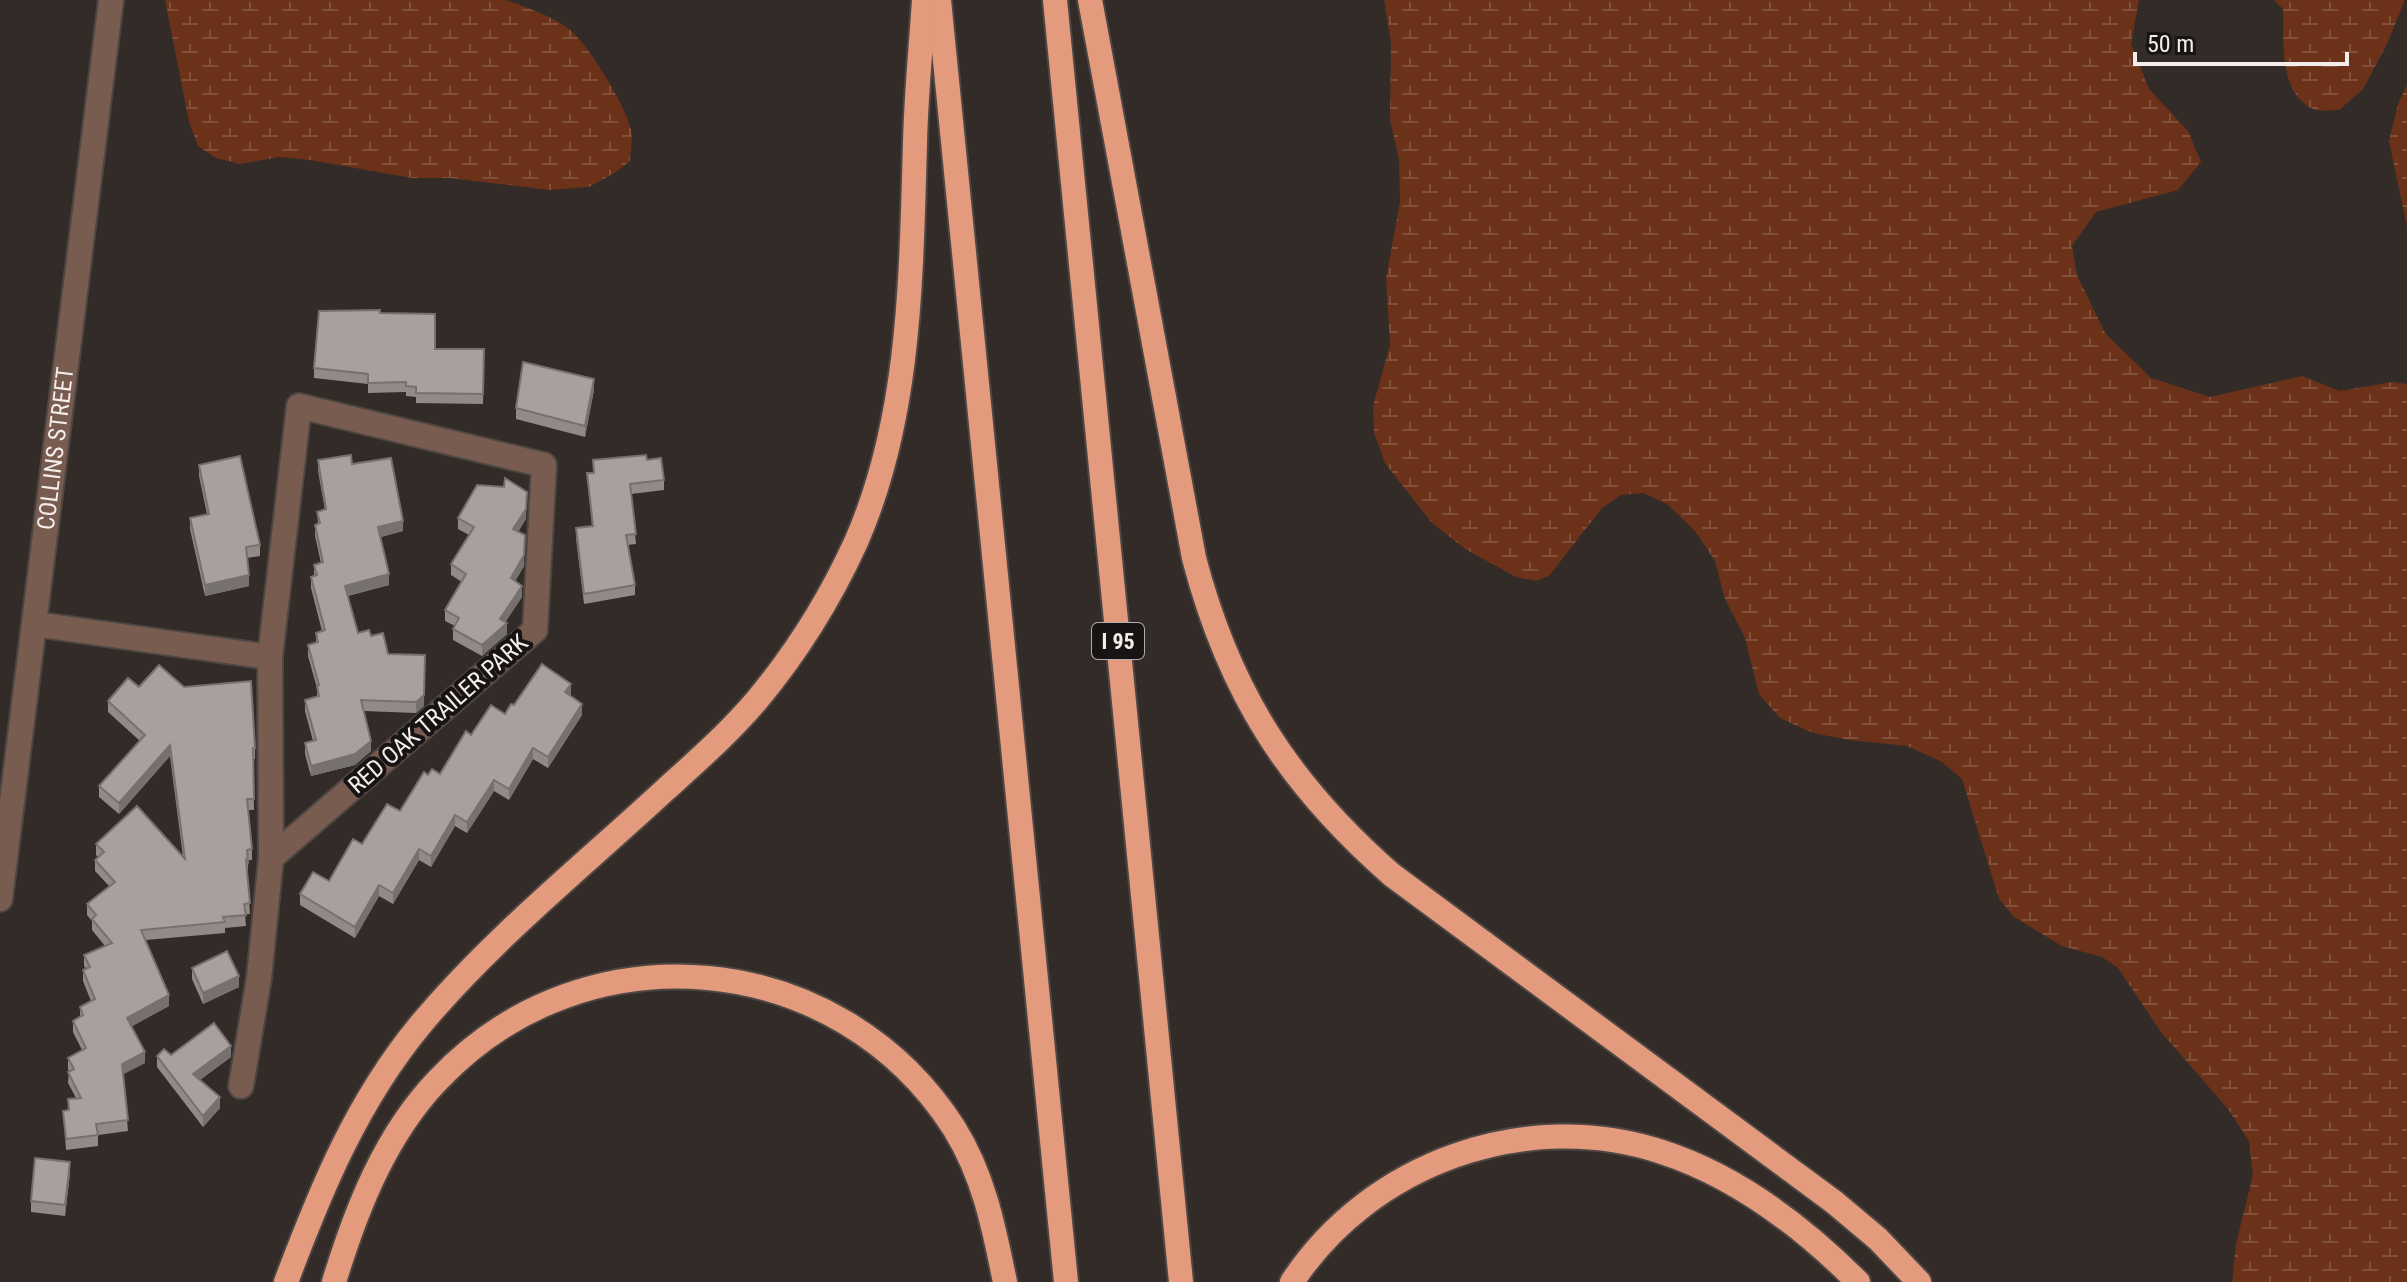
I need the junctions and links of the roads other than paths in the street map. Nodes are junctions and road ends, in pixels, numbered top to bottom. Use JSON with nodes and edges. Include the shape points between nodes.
{"nodes":[{"id":1,"x":111,"y":0,"type":"edge"},
{"id":2,"x":924,"y":0,"type":"edge"},
{"id":3,"x":939,"y":0,"type":"edge"},
{"id":4,"x":1055,"y":0,"type":"edge"},
{"id":5,"x":1090,"y":0,"type":"edge"},
{"id":6,"x":34,"y":624,"type":"junction"},
{"id":7,"x":270,"y":657,"type":"junction"},
{"id":8,"x":271,"y":858,"type":"junction"},
{"id":9,"x":0,"y":899,"type":"edge"},
{"id":10,"x":241,"y":1086,"type":"dead end"},
{"id":11,"x":286,"y":1282,"type":"edge"},
{"id":12,"x":334,"y":1282,"type":"edge"},
{"id":13,"x":1005,"y":1282,"type":"edge"},
{"id":14,"x":1066,"y":1282,"type":"edge"},
{"id":15,"x":1181,"y":1282,"type":"edge"},
{"id":16,"x":1292,"y":1282,"type":"edge"},
{"id":17,"x":1858,"y":1282,"type":"edge"},
{"id":18,"x":1919,"y":1282,"type":"edge"}],
"edges":[{"from":1,"to":6,"type":"street","name":"COLLINS STREET"},
{"from":2,"to":11,"type":"highway","via":[[904,352],[877,480],[840,576],[800,644],[735,724],[501,941],[401,1050],[347,1134]]},
{"from":3,"to":14,"type":"highway"},
{"from":4,"to":15,"type":"highway","number":"I 95"},
{"from":5,"to":18,"type":"highway","via":[[1194,558],[1224,651],[1270,739],[1313,799],[1392,875],[1834,1202]]},
{"from":6,"to":7,"type":"street"},
{"from":6,"to":9,"type":"street","name":"COLLINS STREET"},
{"from":7,"to":8,"type":"street","name":"RED OAK TRAILER PARK"},
{"from":7,"to":8,"type":"street","name":"RED OAK TRAILER PARK","via":[[299,406],[544,465],[535,630]]},
{"from":8,"to":10,"type":"street","name":"RED OAK TRAILER PARK"},
{"from":12,"to":13,"type":"highway","via":[[360,1207],[393,1141],[456,1062],[517,1018],[562,997],[630,979],[679,975],[729,980],[799,1000],[850,1026],[894,1059],[933,1099],[969,1154],[993,1219]]},
{"from":16,"to":17,"type":"highway","via":[[1346,1219],[1409,1175],[1474,1149],[1561,1136],[1661,1151],[1730,1182],[1784,1218]]}]}
